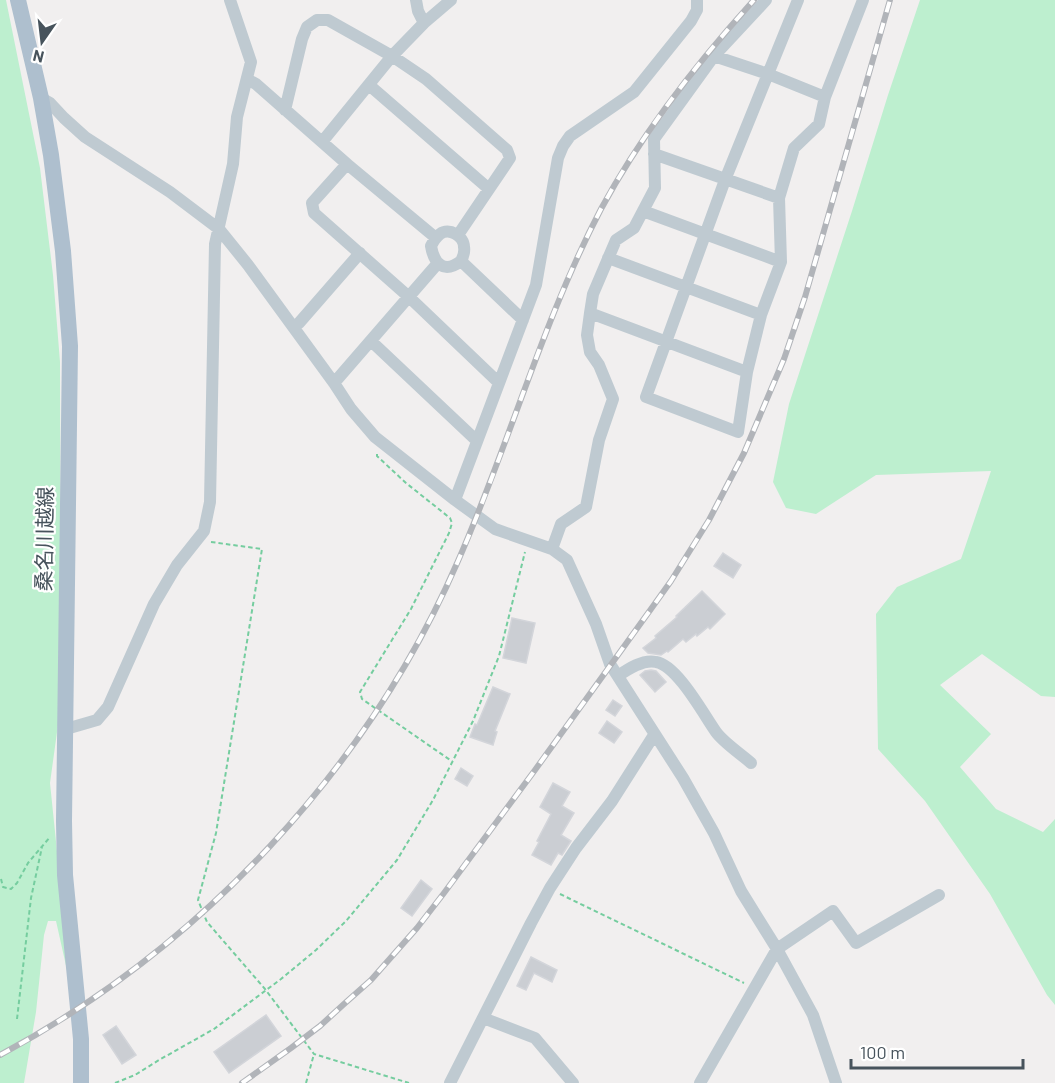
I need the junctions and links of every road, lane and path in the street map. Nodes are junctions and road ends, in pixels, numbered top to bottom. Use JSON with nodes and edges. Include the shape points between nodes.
{"nodes":[{"id":1,"x":18,"y":0,"type":"edge"},
{"id":2,"x":230,"y":0,"type":"edge"},
{"id":3,"x":416,"y":0,"type":"edge"},
{"id":4,"x":451,"y":0,"type":"edge"},
{"id":5,"x":697,"y":0,"type":"edge"},
{"id":6,"x":766,"y":0,"type":"edge"},
{"id":7,"x":798,"y":0,"type":"edge"},
{"id":8,"x":863,"y":0,"type":"edge"},
{"id":9,"x":424,"y":23,"type":"junction"},
{"id":10,"x":392,"y":56,"type":"junction"},
{"id":11,"x":714,"y":56,"type":"junction"},
{"id":12,"x":768,"y":74,"type":"junction"},
{"id":13,"x":247,"y":79,"type":"junction"},
{"id":14,"x":369,"y":85,"type":"junction"},
{"id":15,"x":825,"y":97,"type":"junction"},
{"id":16,"x":41,"y":99,"type":"junction"},
{"id":17,"x":285,"y":110,"type":"junction"},
{"id":18,"x":322,"y":142,"type":"junction"},
{"id":19,"x":654,"y":154,"type":"junction"},
{"id":20,"x":347,"y":164,"type":"junction"},
{"id":21,"x":725,"y":180,"type":"junction"},
{"id":22,"x":489,"y":189,"type":"junction"},
{"id":23,"x":779,"y":198,"type":"junction"},
{"id":24,"x":643,"y":211,"type":"junction"},
{"id":25,"x":219,"y":229,"type":"junction"},
{"id":26,"x":706,"y":234,"type":"junction"},
{"id":27,"x":458,"y":235,"type":"junction"},
{"id":28,"x":436,"y":238,"type":"junction"},
{"id":29,"x":360,"y":253,"type":"junction"},
{"id":30,"x":608,"y":258,"type":"junction"},
{"id":31,"x":461,"y":261,"type":"junction"},
{"id":32,"x":782,"y":262,"type":"junction"},
{"id":33,"x":438,"y":263,"type":"junction"},
{"id":34,"x":686,"y":287,"type":"junction"},
{"id":35,"x":409,"y":297,"type":"junction"},
{"id":36,"x":590,"y":313,"type":"junction"},
{"id":37,"x":761,"y":315,"type":"junction"},
{"id":38,"x":523,"y":320,"type":"junction"},
{"id":39,"x":293,"y":327,"type":"junction"},
{"id":40,"x":370,"y":341,"type":"junction"},
{"id":41,"x":667,"y":342,"type":"junction"},
{"id":42,"x":747,"y":372,"type":"junction"},
{"id":43,"x":498,"y":382,"type":"junction"},
{"id":44,"x":334,"y":383,"type":"junction"},
{"id":45,"x":379,"y":440,"type":"junction"},
{"id":46,"x":477,"y":441,"type":"junction"},
{"id":47,"x":455,"y":500,"type":"junction"},
{"id":48,"x":197,"y":540,"type":"junction"},
{"id":49,"x":528,"y":541,"type":"junction"},
{"id":50,"x":552,"y":549,"type":"junction"},
{"id":51,"x":618,"y":676,"type":"junction"},
{"id":52,"x":66,"y":729,"type":"junction"},
{"id":53,"x":654,"y":735,"type":"junction"},
{"id":54,"x":453,"y":762,"type":"junction"},
{"id":55,"x":751,"y":763,"type":"dead end"},
{"id":56,"x":64,"y":821,"type":"junction"},
{"id":57,"x":42,"y":847,"type":"junction"},
{"id":58,"x":1,"y":879,"type":"edge"},
{"id":59,"x":550,"y":888,"type":"junction"},
{"id":60,"x":939,"y":895,"type":"dead end"},
{"id":61,"x":777,"y":949,"type":"junction"},
{"id":62,"x":754,"y":988,"type":"junction"},
{"id":63,"x":265,"y":989,"type":"junction"},
{"id":64,"x":483,"y":1018,"type":"junction"},
{"id":65,"x":17,"y":1019,"type":"dead end"},
{"id":66,"x":314,"y":1054,"type":"junction"},
{"id":67,"x":81,"y":1083,"type":"edge"},
{"id":68,"x":115,"y":1083,"type":"edge"},
{"id":69,"x":306,"y":1083,"type":"edge"},
{"id":70,"x":410,"y":1083,"type":"edge"},
{"id":71,"x":450,"y":1083,"type":"edge"},
{"id":72,"x":573,"y":1083,"type":"edge"},
{"id":73,"x":700,"y":1083,"type":"edge"},
{"id":74,"x":836,"y":1083,"type":"edge"}],
"edges":[{"from":1,"to":16,"type":"main road","name":"桑名川越線"},
{"from":2,"to":13,"type":"street","via":[[251,62]]},
{"from":3,"to":9,"type":"street"},
{"from":4,"to":9,"type":"street"},
{"from":5,"to":38,"type":"street","via":[[691,21],[634,92],[570,136],[563,146],[536,285]]},
{"from":6,"to":11,"type":"street"},
{"from":7,"to":12,"type":"street"},
{"from":8,"to":15,"type":"street"},
{"from":9,"to":10,"type":"street"},
{"from":10,"to":14,"type":"street"},
{"from":10,"to":17,"type":"street","via":[[328,20],[317,20],[302,39]]},
{"from":10,"to":22,"type":"street","via":[[426,79],[507,150],[510,158]]},
{"from":11,"to":12,"type":"street"},
{"from":11,"to":19,"type":"street","via":[[654,139]]},
{"from":12,"to":15,"type":"street"},
{"from":12,"to":21,"type":"street"},
{"from":13,"to":17,"type":"street"},
{"from":13,"to":25,"type":"street"},
{"from":14,"to":18,"type":"street"},
{"from":14,"to":22,"type":"street"},
{"from":15,"to":23,"type":"street","via":[[819,124],[794,148]]},
{"from":16,"to":25,"type":"street","via":[[85,137]]},
{"from":16,"to":52,"type":"main road","name":"桑名川越線","via":[[63,251],[70,346]]},
{"from":17,"to":18,"type":"street"},
{"from":18,"to":20,"type":"street"},
{"from":19,"to":21,"type":"street"},
{"from":19,"to":24,"type":"street","via":[[655,188]]},
{"from":20,"to":28,"type":"street"},
{"from":20,"to":29,"type":"street","via":[[312,203],[314,213]]},
{"from":21,"to":23,"type":"street"},
{"from":21,"to":26,"type":"street"},
{"from":22,"to":27,"type":"street"},
{"from":23,"to":32,"type":"street"},
{"from":24,"to":26,"type":"street"},
{"from":24,"to":30,"type":"street","via":[[634,228],[616,240]]},
{"from":25,"to":39,"type":"street"},
{"from":25,"to":48,"type":"street","via":[[215,244],[210,502],[204,531]]},
{"from":26,"to":32,"type":"street"},
{"from":26,"to":34,"type":"street"},
{"from":27,"to":28,"type":"street","via":[[447,232]]},
{"from":27,"to":31,"type":"street","via":[[465,250]]},
{"from":28,"to":33,"type":"street","via":[[430,246]]},
{"from":29,"to":35,"type":"street"},
{"from":29,"to":39,"type":"street"},
{"from":30,"to":34,"type":"street"},
{"from":30,"to":36,"type":"street","via":[[593,294]]},
{"from":31,"to":33,"type":"street","via":[[454,267]]},
{"from":31,"to":38,"type":"street"},
{"from":32,"to":37,"type":"street"},
{"from":33,"to":35,"type":"street"},
{"from":34,"to":37,"type":"street"},
{"from":34,"to":41,"type":"street"},
{"from":35,"to":40,"type":"street"},
{"from":35,"to":43,"type":"street"},
{"from":36,"to":41,"type":"street"},
{"from":36,"to":50,"type":"street","via":[[590,352],[613,399],[599,440],[586,507],[561,524]]},
{"from":37,"to":42,"type":"street"},
{"from":38,"to":43,"type":"street"},
{"from":39,"to":44,"type":"street"},
{"from":40,"to":44,"type":"street"},
{"from":40,"to":46,"type":"street"},
{"from":41,"to":42,"type":"street"},
{"from":41,"to":42,"type":"street","via":[[646,397],[738,432]]},
{"from":43,"to":46,"type":"street"},
{"from":44,"to":45,"type":"street"},
{"from":45,"to":47,"type":"street"},
{"from":45,"to":54,"type":"path","via":[[377,456],[452,523],[411,609],[360,692],[362,699]]},
{"from":46,"to":47,"type":"street"},
{"from":47,"to":49,"type":"street","via":[[495,529]]},
{"from":48,"to":52,"type":"street","via":[[154,604],[108,707],[97,720]]},
{"from":48,"to":63,"type":"path","via":[[262,549],[216,833],[198,900],[207,922]]},
{"from":49,"to":50,"type":"street"},
{"from":49,"to":54,"type":"path","via":[[499,656]]},
{"from":50,"to":51,"type":"street","via":[[567,560]]},
{"from":51,"to":53,"type":"street"},
{"from":51,"to":55,"type":"street","via":[[648,662],[664,665],[685,686],[717,733]]},
{"from":52,"to":56,"type":"main road","name":"桑名川越線"},
{"from":53,"to":59,"type":"street"},
{"from":53,"to":61,"type":"street","via":[[683,778],[741,891]]},
{"from":54,"to":63,"type":"path","via":[[397,860],[346,921]]},
{"from":56,"to":57,"type":"path"},
{"from":56,"to":67,"type":"main road","name":"桑名川越線"},
{"from":57,"to":58,"type":"path","via":[[11,889],[3,887]]},
{"from":57,"to":65,"type":"path","via":[[31,898]]},
{"from":59,"to":62,"type":"path"},
{"from":59,"to":64,"type":"street"},
{"from":60,"to":61,"type":"street","via":[[856,943],[833,911]]},
{"from":61,"to":62,"type":"street"},
{"from":61,"to":74,"type":"street","via":[[813,1015]]},
{"from":62,"to":73,"type":"street"},
{"from":63,"to":66,"type":"path"},
{"from":63,"to":68,"type":"path","via":[[214,1029]]},
{"from":64,"to":71,"type":"street"},
{"from":64,"to":72,"type":"street","via":[[535,1038]]},
{"from":66,"to":69,"type":"path"},
{"from":66,"to":70,"type":"path"}]}
